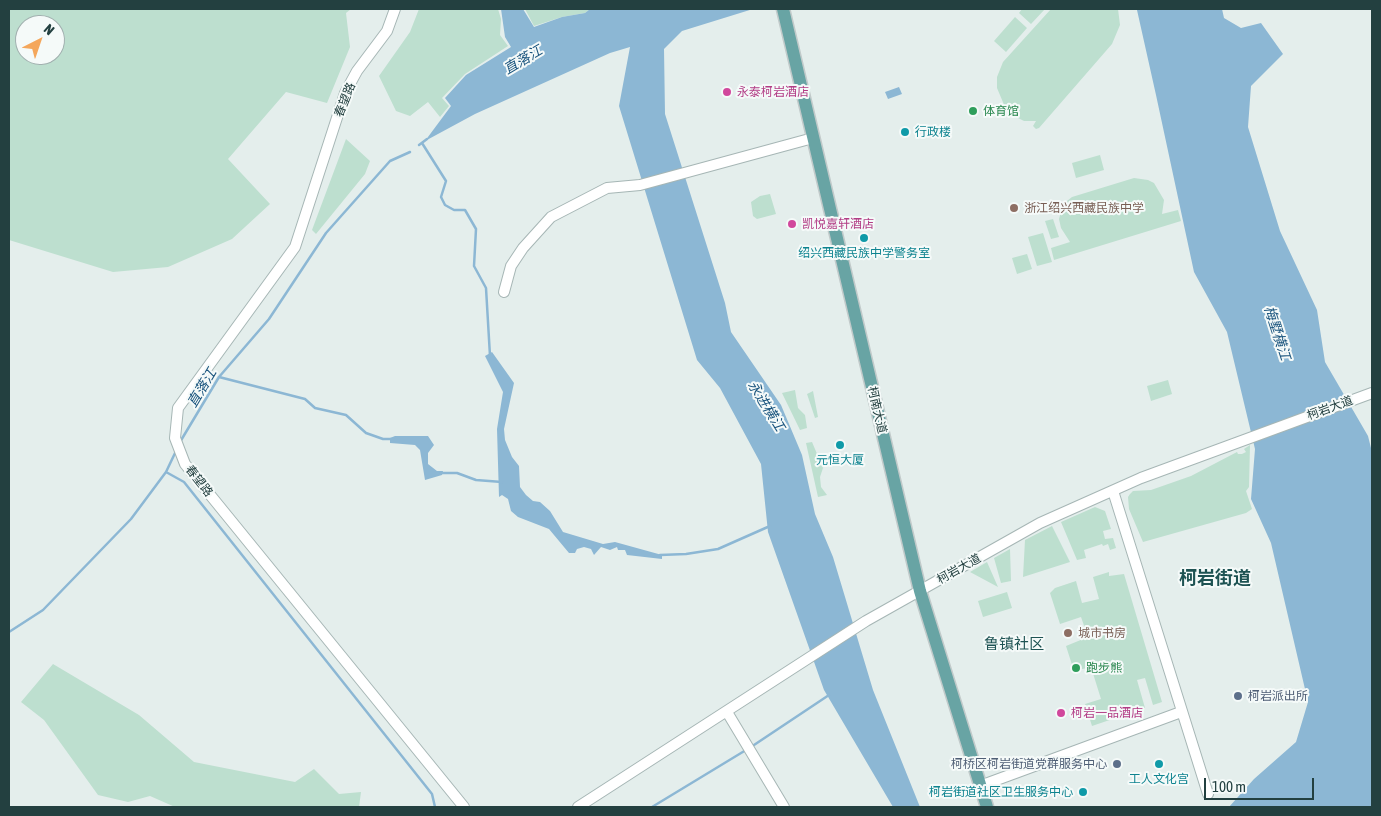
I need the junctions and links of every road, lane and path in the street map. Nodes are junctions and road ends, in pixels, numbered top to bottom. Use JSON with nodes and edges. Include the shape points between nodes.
{"nodes":[{"id":1,"x":395,"y":9,"type":"edge"},
{"id":2,"x":784,"y":15,"type":"edge"},
{"id":3,"x":813,"y":138,"type":"junction"},
{"id":4,"x":504,"y":292,"type":"dead end"},
{"id":5,"x":1372,"y":393,"type":"edge"},
{"id":6,"x":1113,"y":491,"type":"junction"},
{"id":7,"x":920,"y":591,"type":"junction"},
{"id":8,"x":727,"y":712,"type":"junction"},
{"id":9,"x":1181,"y":712,"type":"junction"},
{"id":10,"x":980,"y":786,"type":"junction"},
{"id":11,"x":1208,"y":794,"type":"dead end"},
{"id":12,"x":464,"y":807,"type":"edge"},
{"id":13,"x":578,"y":807,"type":"edge"},
{"id":14,"x":784,"y":807,"type":"edge"},
{"id":15,"x":986,"y":807,"type":"edge"}],
"edges":[{"from":1,"to":12,"type":"street","name":"春望路","via":[[387,31],[345,93],[295,247],[178,408],[176,440],[191,471]]},
{"from":2,"to":3,"type":"main road","name":"柯南大道"},
{"from":3,"to":4,"type":"street","via":[[640,185],[607,188],[551,218],[511,266]]},
{"from":3,"to":7,"type":"main road","name":"柯南大道"},
{"from":5,"to":6,"type":"street","name":"柯岩大道"},
{"from":6,"to":7,"type":"street","name":"柯岩大道","via":[[1040,523]]},
{"from":6,"to":9,"type":"street"},
{"from":7,"to":8,"type":"street","name":"柯岩大道","via":[[810,656]]},
{"from":7,"to":10,"type":"main road","name":"柯南大道"},
{"from":8,"to":13,"type":"street","name":"柯岩大道"},
{"from":8,"to":14,"type":"street"},
{"from":9,"to":10,"type":"street"},
{"from":9,"to":11,"type":"street"},
{"from":10,"to":15,"type":"main road","name":"柯南大道"}]}
